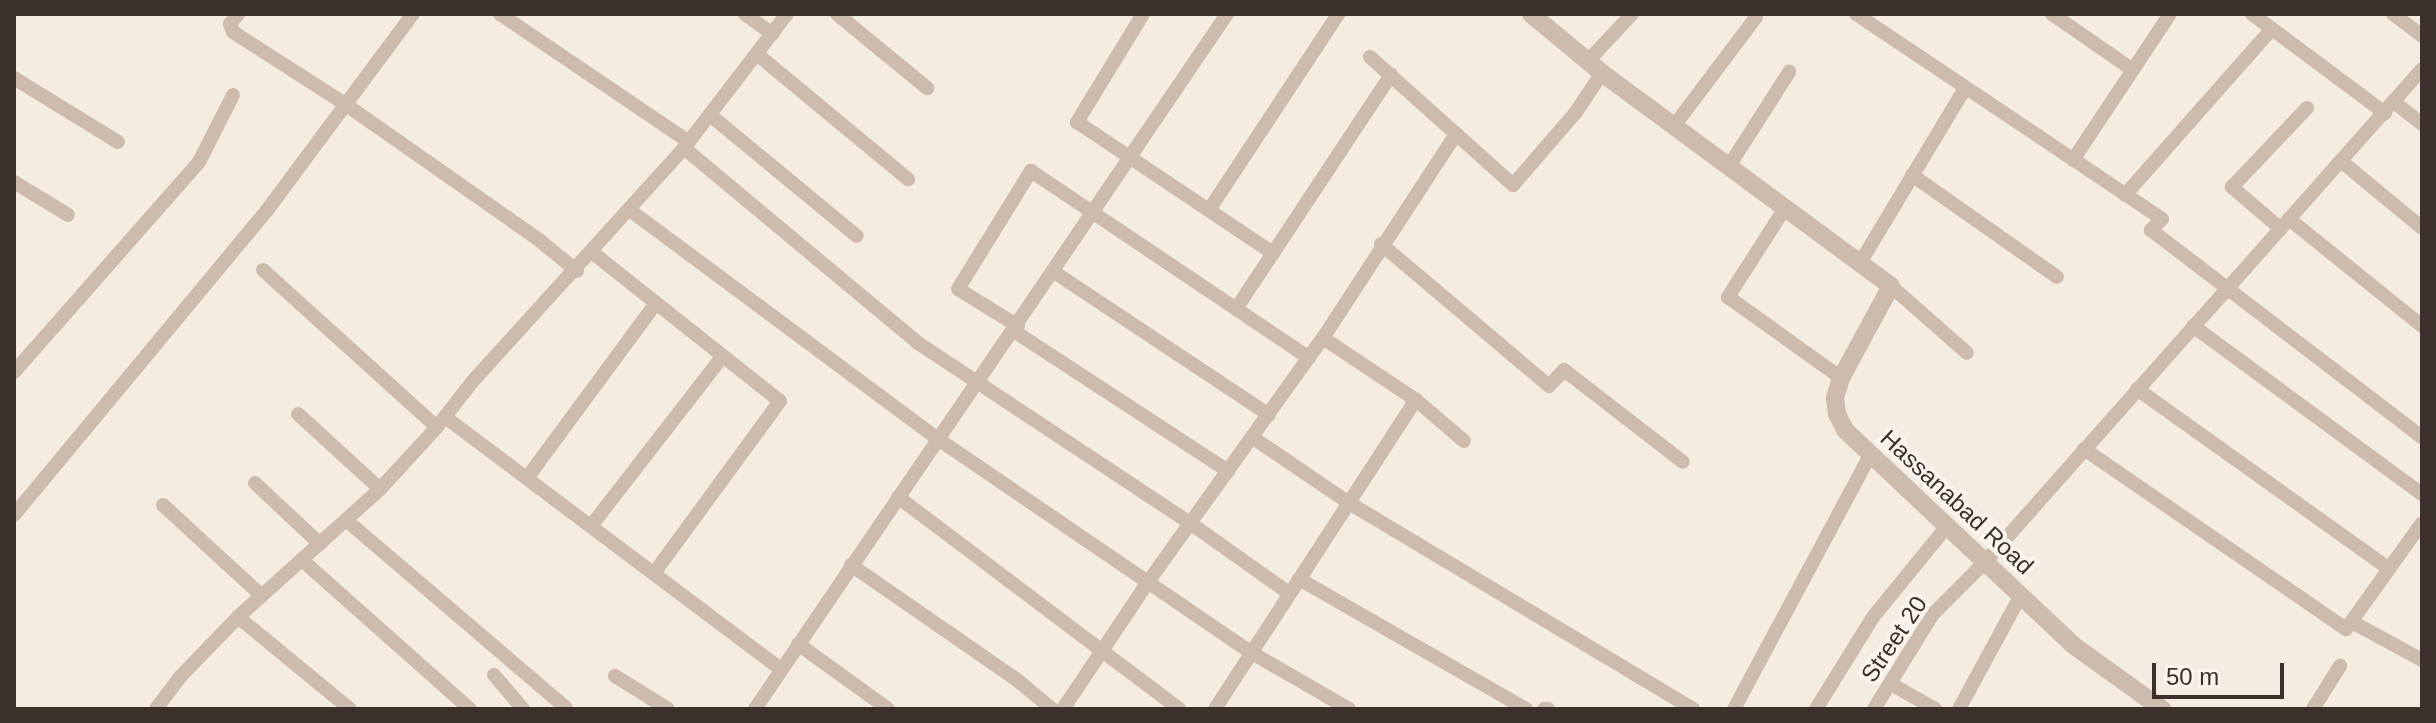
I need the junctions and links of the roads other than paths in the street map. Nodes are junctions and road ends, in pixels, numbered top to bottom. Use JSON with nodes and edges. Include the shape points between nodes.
{"nodes":[{"id":1,"x":238,"y":14,"type":"edge"},
{"id":2,"x":413,"y":14,"type":"edge"},
{"id":3,"x":500,"y":14,"type":"edge"},
{"id":4,"x":745,"y":14,"type":"edge"},
{"id":5,"x":787,"y":14,"type":"edge"},
{"id":6,"x":837,"y":14,"type":"edge"},
{"id":7,"x":1143,"y":14,"type":"edge"},
{"id":8,"x":1227,"y":14,"type":"edge"},
{"id":9,"x":1338,"y":14,"type":"edge"},
{"id":10,"x":1531,"y":14,"type":"edge"},
{"id":11,"x":1632,"y":14,"type":"edge"},
{"id":12,"x":1856,"y":14,"type":"edge"},
{"id":13,"x":1884,"y":14,"type":"edge"},
{"id":14,"x":2052,"y":14,"type":"edge"},
{"id":15,"x":2170,"y":14,"type":"edge"},
{"id":16,"x":2252,"y":14,"type":"edge"},
{"id":17,"x":2393,"y":14,"type":"edge"},
{"id":18,"x":1756,"y":17,"type":"dead end"},
{"id":19,"x":1875,"y":27,"type":"junction"},
{"id":20,"x":2272,"y":29,"type":"junction"},
{"id":21,"x":773,"y":34,"type":"junction"},
{"id":22,"x":2422,"y":36,"type":"edge"},
{"id":23,"x":758,"y":55,"type":"junction"},
{"id":24,"x":1370,"y":57,"type":"dead end"},
{"id":25,"x":1595,"y":67,"type":"junction"},
{"id":26,"x":2422,"y":69,"type":"edge"},
{"id":27,"x":2133,"y":70,"type":"junction"},
{"id":28,"x":1789,"y":72,"type":"dead end"},
{"id":29,"x":1391,"y":75,"type":"junction"},
{"id":30,"x":14,"y":78,"type":"edge"},
{"id":31,"x":927,"y":88,"type":"dead end"},
{"id":32,"x":1965,"y":88,"type":"junction"},
{"id":33,"x":233,"y":95,"type":"dead end"},
{"id":34,"x":345,"y":104,"type":"junction"},
{"id":35,"x":2307,"y":108,"type":"dead end"},
{"id":36,"x":2389,"y":108,"type":"junction"},
{"id":37,"x":710,"y":115,"type":"junction"},
{"id":38,"x":2422,"y":124,"type":"edge"},
{"id":39,"x":1674,"y":126,"type":"junction"},
{"id":40,"x":1456,"y":134,"type":"junction"},
{"id":41,"x":118,"y":142,"type":"dead end"},
{"id":42,"x":686,"y":145,"type":"junction"},
{"id":43,"x":1131,"y":158,"type":"junction"},
{"id":44,"x":2073,"y":160,"type":"junction"},
{"id":45,"x":2341,"y":161,"type":"junction"},
{"id":46,"x":1729,"y":166,"type":"junction"},
{"id":47,"x":1912,"y":175,"type":"junction"},
{"id":48,"x":908,"y":179,"type":"dead end"},
{"id":49,"x":14,"y":182,"type":"edge"},
{"id":50,"x":2125,"y":195,"type":"junction"},
{"id":51,"x":1785,"y":208,"type":"junction"},
{"id":52,"x":1209,"y":210,"type":"junction"},
{"id":53,"x":631,"y":211,"type":"junction"},
{"id":54,"x":1094,"y":214,"type":"junction"},
{"id":55,"x":68,"y":215,"type":"dead end"},
{"id":56,"x":2285,"y":224,"type":"junction"},
{"id":57,"x":2422,"y":228,"type":"edge"},
{"id":58,"x":857,"y":236,"type":"dead end"},
{"id":59,"x":1381,"y":244,"type":"junction"},
{"id":60,"x":593,"y":253,"type":"junction"},
{"id":61,"x":1273,"y":253,"type":"junction"},
{"id":62,"x":1860,"y":263,"type":"junction"},
{"id":63,"x":263,"y":270,"type":"dead end"},
{"id":64,"x":577,"y":271,"type":"junction"},
{"id":65,"x":1054,"y":272,"type":"junction"},
{"id":66,"x":2057,"y":277,"type":"dead end"},
{"id":67,"x":1891,"y":286,"type":"junction"},
{"id":68,"x":2228,"y":287,"type":"junction"},
{"id":69,"x":656,"y":303,"type":"junction"},
{"id":70,"x":1236,"y":309,"type":"junction"},
{"id":71,"x":2193,"y":326,"type":"junction"},
{"id":72,"x":2422,"y":326,"type":"edge"},
{"id":73,"x":1016,"y":329,"type":"junction"},
{"id":74,"x":1323,"y":338,"type":"junction"},
{"id":75,"x":1967,"y":353,"type":"dead end"},
{"id":76,"x":723,"y":356,"type":"junction"},
{"id":77,"x":1309,"y":358,"type":"junction"},
{"id":78,"x":14,"y":372,"type":"edge"},
{"id":79,"x":1841,"y":378,"type":"junction"},
{"id":80,"x":978,"y":384,"type":"junction"},
{"id":81,"x":2137,"y":389,"type":"junction"},
{"id":82,"x":1416,"y":400,"type":"junction"},
{"id":83,"x":298,"y":414,"type":"dead end"},
{"id":84,"x":1269,"y":415,"type":"junction"},
{"id":85,"x":441,"y":422,"type":"junction"},
{"id":86,"x":1252,"y":437,"type":"junction"},
{"id":87,"x":2422,"y":437,"type":"edge"},
{"id":88,"x":938,"y":439,"type":"junction"},
{"id":89,"x":1464,"y":441,"type":"dead end"},
{"id":90,"x":2084,"y":449,"type":"junction"},
{"id":91,"x":1871,"y":454,"type":"junction"},
{"id":92,"x":1683,"y":462,"type":"dead end"},
{"id":93,"x":1228,"y":471,"type":"junction"},
{"id":94,"x":527,"y":478,"type":"junction"},
{"id":95,"x":255,"y":483,"type":"dead end"},
{"id":96,"x":380,"y":489,"type":"junction"},
{"id":97,"x":2422,"y":494,"type":"edge"},
{"id":98,"x":898,"y":497,"type":"junction"},
{"id":99,"x":1349,"y":503,"type":"junction"},
{"id":100,"x":163,"y":505,"type":"dead end"},
{"id":101,"x":17,"y":506,"type":"edge"},
{"id":102,"x":346,"y":520,"type":"junction"},
{"id":103,"x":1190,"y":523,"type":"junction"},
{"id":104,"x":2422,"y":523,"type":"edge"},
{"id":105,"x":1948,"y":525,"type":"junction"},
{"id":106,"x":591,"y":526,"type":"junction"},
{"id":107,"x":320,"y":544,"type":"junction"},
{"id":108,"x":302,"y":560,"type":"junction"},
{"id":109,"x":1986,"y":561,"type":"junction"},
{"id":110,"x":851,"y":565,"type":"junction"},
{"id":111,"x":2389,"y":569,"type":"junction"},
{"id":112,"x":654,"y":573,"type":"junction"},
{"id":113,"x":1299,"y":579,"type":"junction"},
{"id":114,"x":1148,"y":582,"type":"junction"},
{"id":115,"x":1289,"y":593,"type":"junction"},
{"id":116,"x":2021,"y":595,"type":"junction"},
{"id":117,"x":262,"y":596,"type":"junction"},
{"id":118,"x":238,"y":617,"type":"junction"},
{"id":119,"x":2352,"y":622,"type":"junction"},
{"id":120,"x":798,"y":644,"type":"junction"},
{"id":121,"x":1102,"y":651,"type":"junction"},
{"id":122,"x":1252,"y":653,"type":"junction"},
{"id":123,"x":2422,"y":660,"type":"edge"},
{"id":124,"x":2340,"y":666,"type":"dead end"},
{"id":125,"x":781,"y":669,"type":"junction"},
{"id":126,"x":494,"y":675,"type":"dead end"},
{"id":127,"x":615,"y":676,"type":"dead end"},
{"id":128,"x":1891,"y":684,"type":"junction"},
{"id":129,"x":566,"y":708,"type":"edge"},
{"id":130,"x":156,"y":709,"type":"edge"},
{"id":131,"x":350,"y":709,"type":"edge"},
{"id":132,"x":470,"y":709,"type":"edge"},
{"id":133,"x":523,"y":709,"type":"edge"},
{"id":134,"x":668,"y":709,"type":"edge"},
{"id":135,"x":755,"y":709,"type":"edge"},
{"id":136,"x":888,"y":709,"type":"edge"},
{"id":137,"x":1052,"y":709,"type":"edge"},
{"id":138,"x":1063,"y":709,"type":"edge"},
{"id":139,"x":1179,"y":709,"type":"edge"},
{"id":140,"x":1215,"y":709,"type":"edge"},
{"id":141,"x":1349,"y":709,"type":"edge"},
{"id":142,"x":1526,"y":709,"type":"edge"},
{"id":143,"x":1693,"y":709,"type":"edge"},
{"id":144,"x":1734,"y":709,"type":"edge"},
{"id":145,"x":1816,"y":709,"type":"edge"},
{"id":146,"x":1874,"y":709,"type":"edge"},
{"id":147,"x":1935,"y":709,"type":"edge"},
{"id":148,"x":1959,"y":709,"type":"edge"},
{"id":149,"x":2162,"y":709,"type":"edge"},
{"id":150,"x":2313,"y":709,"type":"edge"}],
"edges":[{"from":1,"to":34,"type":"street","via":[[230,24],[233,32]]},
{"from":2,"to":34,"type":"street"},
{"from":3,"to":42,"type":"street"},
{"from":4,"to":21,"type":"street"},
{"from":5,"to":21,"type":"street"},
{"from":6,"to":31,"type":"street"},
{"from":7,"to":43,"type":"street","via":[[1077,122]]},
{"from":8,"to":43,"type":"street"},
{"from":9,"to":52,"type":"street"},
{"from":10,"to":25,"type":"street"},
{"from":11,"to":25,"type":"street"},
{"from":12,"to":19,"type":"street"},
{"from":13,"to":19,"type":"street"},
{"from":14,"to":27,"type":"street"},
{"from":15,"to":27,"type":"street"},
{"from":16,"to":20,"type":"street"},
{"from":17,"to":22,"type":"street"},
{"from":18,"to":39,"type":"street"},
{"from":19,"to":32,"type":"street"},
{"from":20,"to":36,"type":"street"},
{"from":20,"to":50,"type":"street"},
{"from":21,"to":23,"type":"street"},
{"from":23,"to":37,"type":"street"},
{"from":23,"to":48,"type":"street"},
{"from":24,"to":29,"type":"street"},
{"from":25,"to":39,"type":"street"},
{"from":25,"to":40,"type":"street","via":[[1576,112],[1513,185]]},
{"from":26,"to":36,"type":"street","name":"Street 20"},
{"from":27,"to":44,"type":"street"},
{"from":28,"to":46,"type":"street"},
{"from":29,"to":40,"type":"street"},
{"from":29,"to":61,"type":"street"},
{"from":30,"to":41,"type":"street"},
{"from":32,"to":44,"type":"street"},
{"from":32,"to":47,"type":"street"},
{"from":33,"to":78,"type":"street","via":[[199,162]]},
{"from":34,"to":64,"type":"street"},
{"from":34,"to":101,"type":"street","via":[[268,209]]},
{"from":35,"to":56,"type":"street","via":[[2232,187]]},
{"from":36,"to":38,"type":"street"},
{"from":36,"to":45,"type":"street","name":"Street 20"},
{"from":37,"to":42,"type":"street"},
{"from":37,"to":58,"type":"street"},
{"from":39,"to":46,"type":"street"},
{"from":40,"to":59,"type":"street"},
{"from":42,"to":53,"type":"street"},
{"from":42,"to":80,"type":"street","via":[[918,343]]},
{"from":43,"to":52,"type":"street"},
{"from":43,"to":54,"type":"street"},
{"from":44,"to":50,"type":"street"},
{"from":45,"to":56,"type":"street","name":"Street 20"},
{"from":45,"to":57,"type":"street"},
{"from":46,"to":51,"type":"street"},
{"from":47,"to":62,"type":"street"},
{"from":47,"to":66,"type":"street"},
{"from":49,"to":55,"type":"street"},
{"from":50,"to":68,"type":"street","via":[[2162,219],[2151,230]]},
{"from":51,"to":62,"type":"street"},
{"from":51,"to":79,"type":"street","via":[[1728,297]]},
{"from":52,"to":61,"type":"street"},
{"from":53,"to":60,"type":"street"},
{"from":53,"to":88,"type":"street"},
{"from":54,"to":65,"type":"street"},
{"from":54,"to":70,"type":"street"},
{"from":54,"to":73,"type":"street","via":[[1031,171],[958,289]]},
{"from":56,"to":68,"type":"street","name":"Street 20"},
{"from":56,"to":72,"type":"street"},
{"from":59,"to":74,"type":"street"},
{"from":59,"to":92,"type":"street","via":[[1549,386],[1564,370]]},
{"from":60,"to":64,"type":"street"},
{"from":60,"to":69,"type":"street"},
{"from":61,"to":70,"type":"street"},
{"from":62,"to":67,"type":"street"},
{"from":63,"to":85,"type":"street"},
{"from":64,"to":85,"type":"street"},
{"from":65,"to":73,"type":"street"},
{"from":65,"to":84,"type":"street"},
{"from":67,"to":75,"type":"street"},
{"from":67,"to":79,"type":"street","name":"Hassanabad Road"},
{"from":68,"to":71,"type":"street","name":"Street 20"},
{"from":68,"to":87,"type":"street"},
{"from":69,"to":76,"type":"street"},
{"from":69,"to":94,"type":"street"},
{"from":70,"to":77,"type":"street"},
{"from":71,"to":81,"type":"street","name":"Street 20"},
{"from":71,"to":97,"type":"street"},
{"from":73,"to":80,"type":"street"},
{"from":73,"to":93,"type":"street"},
{"from":74,"to":77,"type":"street"},
{"from":74,"to":82,"type":"street"},
{"from":76,"to":106,"type":"street"},
{"from":76,"to":112,"type":"street","via":[[780,401]]},
{"from":77,"to":84,"type":"street"},
{"from":79,"to":91,"type":"street","name":"Hassanabad Road","via":[[1837,414],[1845,430]]},
{"from":80,"to":88,"type":"street"},
{"from":80,"to":103,"type":"street"},
{"from":81,"to":90,"type":"street","name":"Street 20"},
{"from":81,"to":111,"type":"street"},
{"from":82,"to":89,"type":"street"},
{"from":82,"to":99,"type":"street"},
{"from":83,"to":96,"type":"street"},
{"from":84,"to":86,"type":"street"},
{"from":85,"to":94,"type":"street"},
{"from":85,"to":96,"type":"street"},
{"from":86,"to":93,"type":"street"},
{"from":86,"to":99,"type":"street"},
{"from":88,"to":98,"type":"street"},
{"from":88,"to":114,"type":"street"},
{"from":90,"to":109,"type":"street","name":"Street 20"},
{"from":90,"to":119,"type":"street","via":[[2346,629]]},
{"from":91,"to":105,"type":"street","name":"Hassanabad Road"},
{"from":91,"to":144,"type":"street"},
{"from":93,"to":103,"type":"street"},
{"from":94,"to":106,"type":"street"},
{"from":95,"to":107,"type":"street"},
{"from":96,"to":102,"type":"street"},
{"from":98,"to":110,"type":"street"},
{"from":98,"to":121,"type":"street"},
{"from":99,"to":113,"type":"street"},
{"from":99,"to":143,"type":"street"},
{"from":100,"to":117,"type":"street"},
{"from":102,"to":107,"type":"street"},
{"from":102,"to":129,"type":"street"},
{"from":103,"to":114,"type":"street"},
{"from":103,"to":115,"type":"street"},
{"from":104,"to":111,"type":"street"},
{"from":105,"to":109,"type":"street","name":"Hassanabad Road"},
{"from":105,"to":145,"type":"street","via":[[1873,617]]},
{"from":106,"to":112,"type":"street"},
{"from":107,"to":108,"type":"street"},
{"from":108,"to":117,"type":"street"},
{"from":108,"to":132,"type":"street"},
{"from":109,"to":116,"type":"street","name":"Hassanabad Road"},
{"from":109,"to":128,"type":"street","name":"Street 20","via":[[1933,614]]},
{"from":110,"to":120,"type":"street"},
{"from":110,"to":137,"type":"street"},
{"from":111,"to":119,"type":"street"},
{"from":112,"to":125,"type":"street"},
{"from":113,"to":115,"type":"street"},
{"from":113,"to":142,"type":"street"},
{"from":114,"to":121,"type":"street"},
{"from":114,"to":122,"type":"street"},
{"from":115,"to":122,"type":"street"},
{"from":116,"to":148,"type":"street"},
{"from":116,"to":149,"type":"street","name":"Hassanabad Road","via":[[2073,645]]},
{"from":117,"to":118,"type":"street"},
{"from":118,"to":130,"type":"street"},
{"from":118,"to":131,"type":"street"},
{"from":119,"to":123,"type":"street"},
{"from":120,"to":125,"type":"street"},
{"from":120,"to":136,"type":"street"},
{"from":121,"to":138,"type":"street"},
{"from":121,"to":139,"type":"street"},
{"from":122,"to":140,"type":"street"},
{"from":122,"to":141,"type":"street"},
{"from":124,"to":150,"type":"street"},
{"from":125,"to":135,"type":"street"},
{"from":126,"to":133,"type":"street"},
{"from":127,"to":134,"type":"street"},
{"from":128,"to":146,"type":"street","name":"Street 20"},
{"from":128,"to":147,"type":"street"}]}
